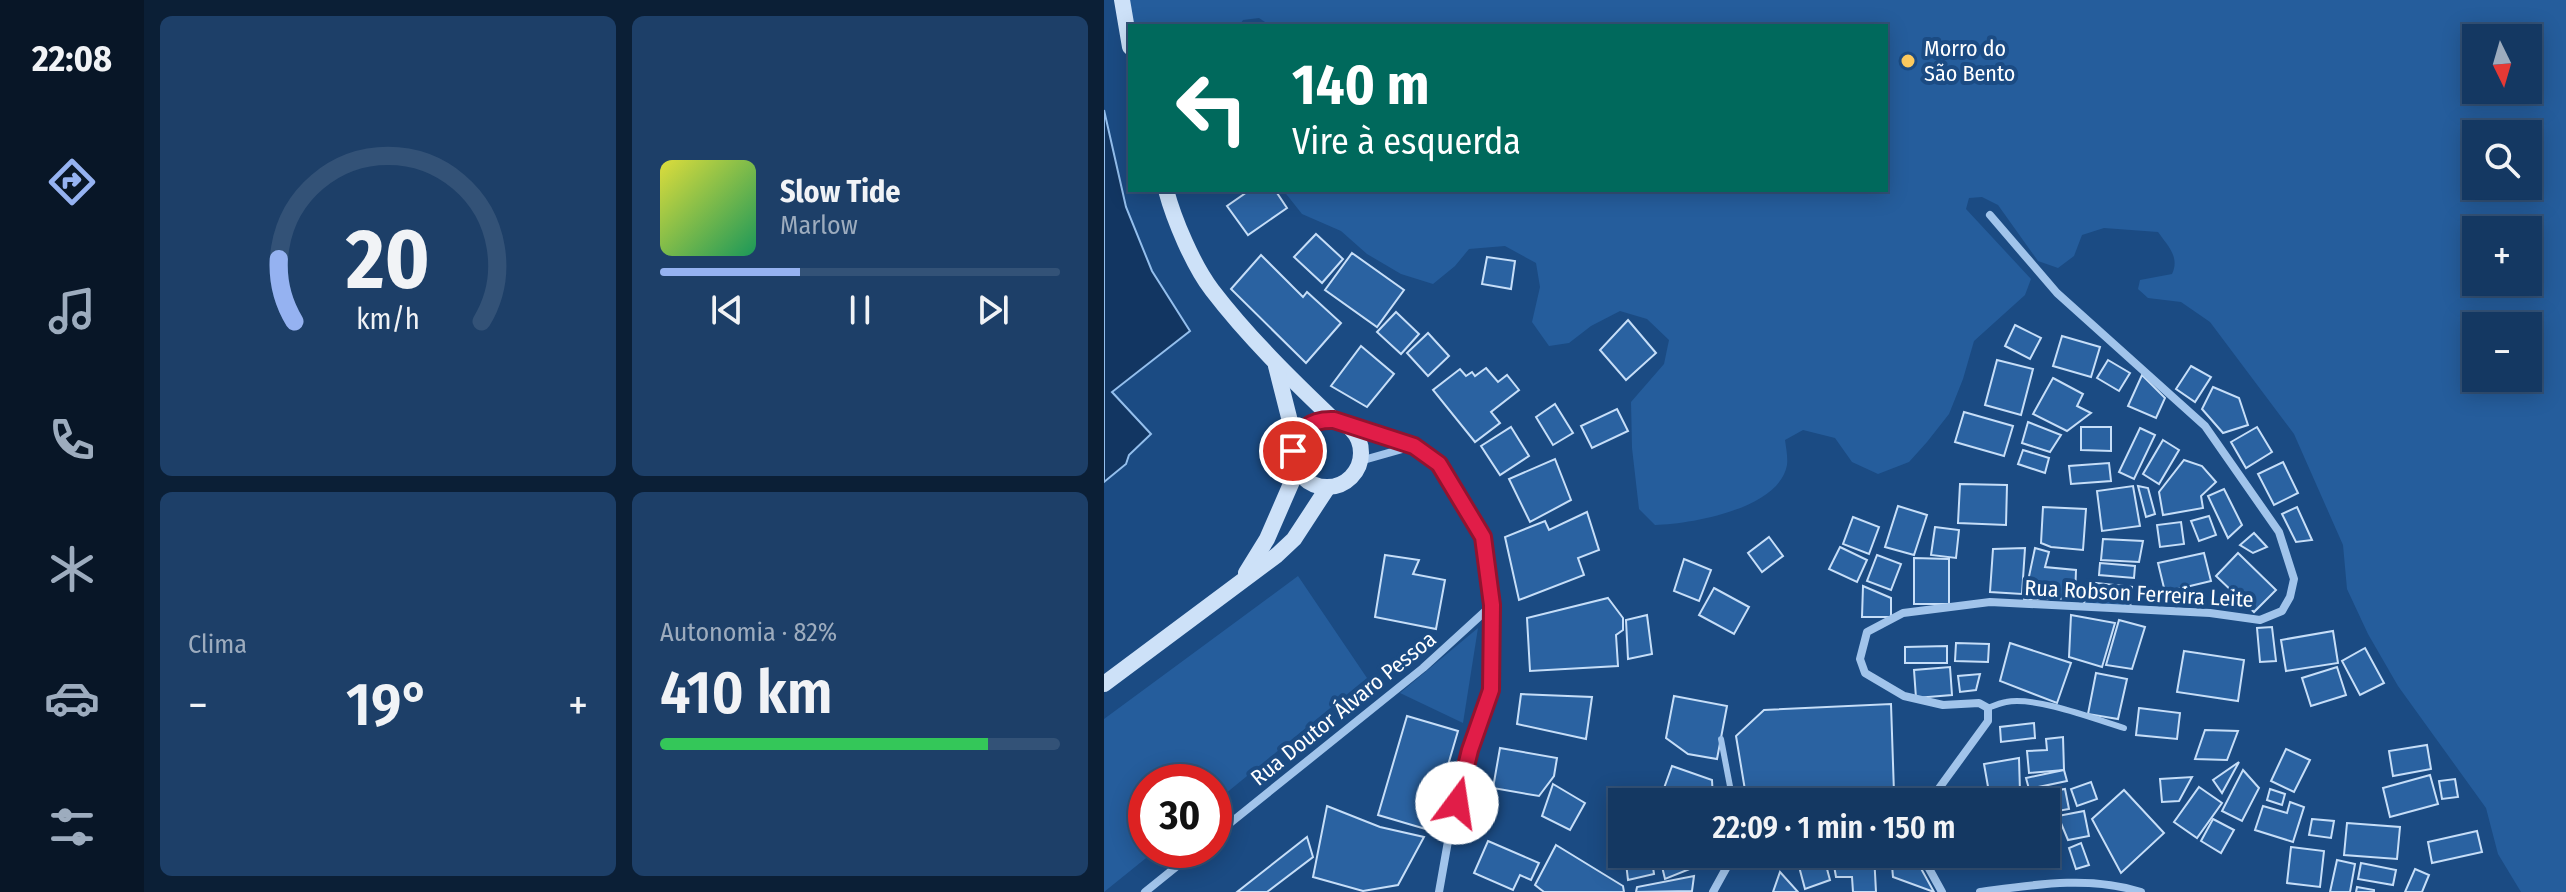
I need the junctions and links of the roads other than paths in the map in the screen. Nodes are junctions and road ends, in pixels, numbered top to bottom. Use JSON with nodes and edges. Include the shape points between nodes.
{"nodes":[{"id":1,"x":1122,"y":0,"type":"edge"},
{"id":2,"x":1128,"y":35,"type":"edge"},
{"id":3,"x":1167,"y":192,"type":"edge"},
{"id":4,"x":1990,"y":215,"type":"dead end"},
{"id":5,"x":1276,"y":364,"type":"junction"},
{"id":6,"x":1339,"y":423,"type":"junction"},
{"id":7,"x":1295,"y":441,"type":"junction"},
{"id":8,"x":1414,"y":446,"type":"junction"},
{"id":9,"x":1360,"y":461,"type":"junction"},
{"id":10,"x":1297,"y":470,"type":"junction"},
{"id":11,"x":1328,"y":487,"type":"junction"},
{"id":12,"x":1241,"y":581,"type":"junction"},
{"id":13,"x":1492,"y":605,"type":"junction"},
{"id":14,"x":1104,"y":684,"type":"edge"},
{"id":15,"x":1988,"y":708,"type":"junction"},
{"id":16,"x":2124,"y":728,"type":"dead end"},
{"id":17,"x":1721,"y":739,"type":"dead end"},
{"id":18,"x":1730,"y":788,"type":"edge"},
{"id":19,"x":1939,"y":788,"type":"edge"},
{"id":20,"x":1232,"y":822,"type":"edge"},
{"id":21,"x":1175,"y":868,"type":"edge"},
{"id":22,"x":1726,"y":868,"type":"edge"},
{"id":23,"x":1929,"y":868,"type":"edge"},
{"id":24,"x":1145,"y":892,"type":"edge"},
{"id":25,"x":1439,"y":892,"type":"edge"},
{"id":26,"x":1713,"y":892,"type":"edge"},
{"id":27,"x":1942,"y":892,"type":"edge"},
{"id":28,"x":1980,"y":892,"type":"edge"},
{"id":29,"x":2141,"y":892,"type":"edge"}],
"edges":[{"from":1,"to":2,"type":"main road"},
{"from":3,"to":5,"type":"main road","via":[[1210,288]]},
{"from":4,"to":15,"type":"street","name":"Rua Robson Ferreira Leite","via":[[2057,293],[2205,426],[2279,532],[2294,579],[2282,611],[2260,620],[1990,602],[1903,613],[1867,632],[1860,659],[1865,673],[1904,696]]},
{"from":5,"to":6,"type":"main road"},
{"from":5,"to":7,"type":"main road"},
{"from":6,"to":7,"type":"main road","via":[[1315,421]]},
{"from":6,"to":8,"type":"street"},
{"from":6,"to":9,"type":"main road","via":[[1358,441]]},
{"from":7,"to":10,"type":"main road"},
{"from":8,"to":9,"type":"street"},
{"from":8,"to":13,"type":"street","via":[[1439,464],[1483,537]]},
{"from":9,"to":11,"type":"main road","via":[[1349,479]]},
{"from":10,"to":11,"type":"main road","via":[[1314,485]]},
{"from":10,"to":12,"type":"main road","via":[[1267,539]]},
{"from":11,"to":12,"type":"main road","via":[[1294,539]]},
{"from":12,"to":14,"type":"main road"},
{"from":13,"to":20,"type":"street","name":"Rua Doutor Álvaro Pessoa","via":[[1423,668]]},
{"from":13,"to":25,"type":"street","via":[[1491,690],[1470,750]]},
{"from":15,"to":16,"type":"lane","via":[[2008,701],[2036,704]]},
{"from":15,"to":19,"type":"street","via":[[1988,721]]},
{"from":17,"to":18,"type":"lane"},
{"from":21,"to":24,"type":"street"},
{"from":22,"to":26,"type":"street"},
{"from":23,"to":27,"type":"street"},
{"from":28,"to":29,"type":"street","via":[[2082,883],[2117,884]]}]}
